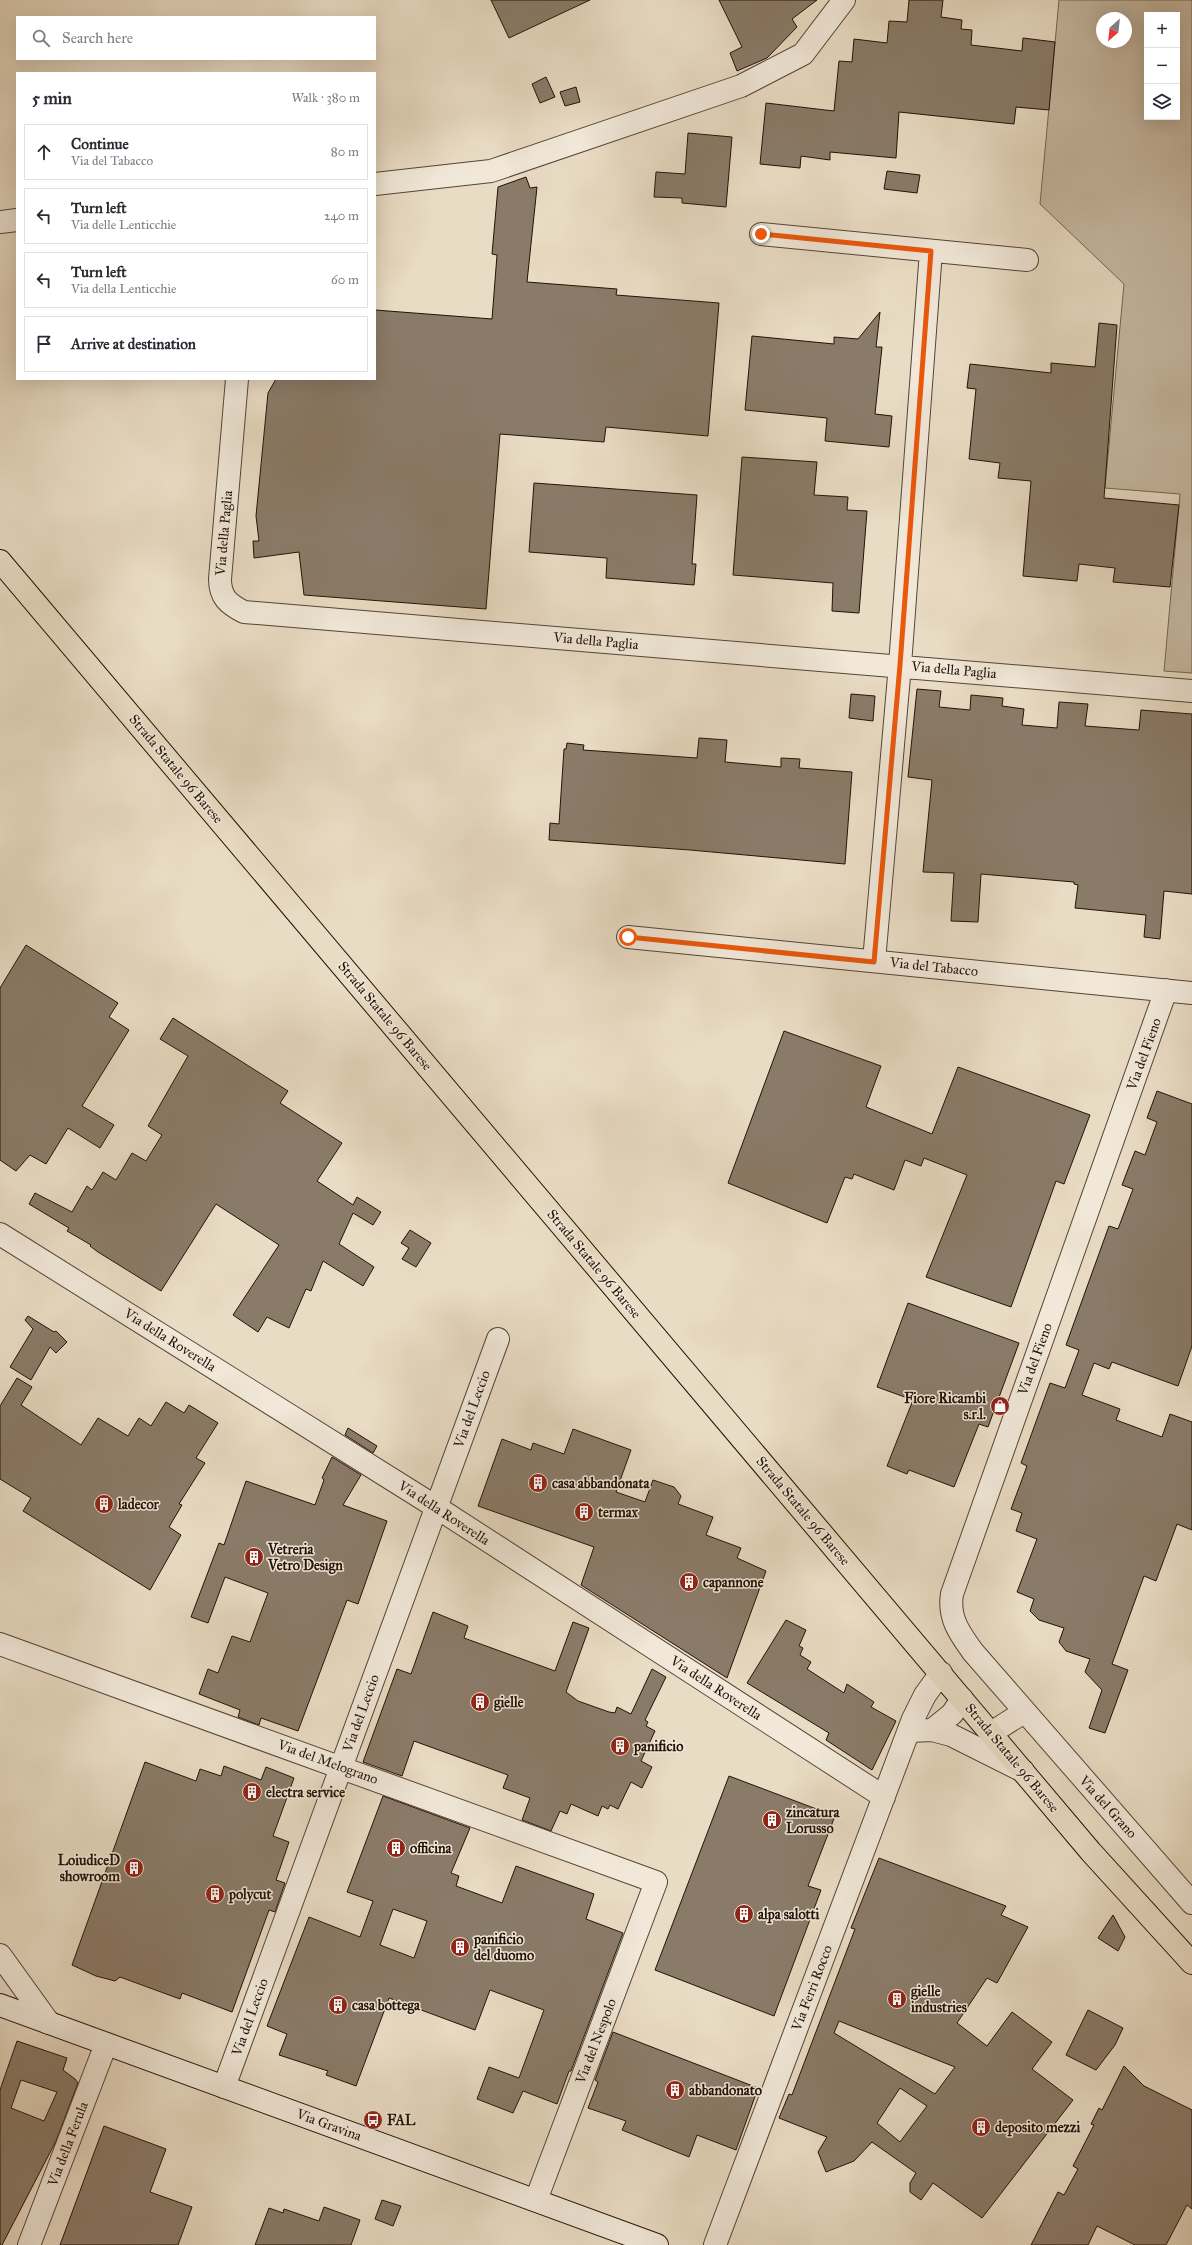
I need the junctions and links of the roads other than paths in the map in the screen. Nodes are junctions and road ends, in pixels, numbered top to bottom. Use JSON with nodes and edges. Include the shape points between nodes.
{"nodes":[{"id":1,"x":844,"y":0,"type":"edge"},
{"id":2,"x":376,"y":184,"type":"edge"},
{"id":3,"x":16,"y":220,"type":"edge"},
{"id":4,"x":0,"y":222,"type":"edge"},
{"id":5,"x":761,"y":234,"type":"dead end"},
{"id":6,"x":931,"y":251,"type":"junction"},
{"id":7,"x":1027,"y":260,"type":"dead end"},
{"id":8,"x":237,"y":380,"type":"edge"},
{"id":9,"x":0,"y":561,"type":"edge"},
{"id":10,"x":900,"y":665,"type":"junction"},
{"id":11,"x":1192,"y":691,"type":"edge"},
{"id":12,"x":628,"y":937,"type":"dead end"},
{"id":13,"x":874,"y":962,"type":"junction"},
{"id":14,"x":1166,"y":990,"type":"junction"},
{"id":15,"x":1192,"y":993,"type":"edge"},
{"id":16,"x":0,"y":1234,"type":"edge"},
{"id":17,"x":498,"y":1339,"type":"dead end"},
{"id":18,"x":436,"y":1507,"type":"junction"},
{"id":19,"x":0,"y":1644,"type":"edge"},
{"id":20,"x":941,"y":1673,"type":"junction"},
{"id":21,"x":962,"y":1699,"type":"junction"},
{"id":22,"x":1024,"y":1712,"type":"junction"},
{"id":23,"x":932,"y":1730,"type":"junction"},
{"id":24,"x":909,"y":1731,"type":"junction"},
{"id":25,"x":991,"y":1733,"type":"junction"},
{"id":26,"x":341,"y":1767,"type":"junction"},
{"id":27,"x":1024,"y":1772,"type":"junction"},
{"id":28,"x":884,"y":1797,"type":"junction"},
{"id":29,"x":656,"y":1882,"type":"joint"},
{"id":30,"x":1192,"y":1903,"type":"edge"},
{"id":31,"x":0,"y":1955,"type":"edge"},
{"id":32,"x":1192,"y":1963,"type":"edge"},
{"id":33,"x":0,"y":2005,"type":"edge"},
{"id":34,"x":49,"y":2023,"type":"junction"},
{"id":35,"x":106,"y":2044,"type":"junction"},
{"id":36,"x":224,"y":2087,"type":"junction"},
{"id":37,"x":536,"y":2200,"type":"junction"},
{"id":38,"x":29,"y":2245,"type":"edge"},
{"id":39,"x":658,"y":2245,"type":"edge"},
{"id":40,"x":716,"y":2245,"type":"edge"}],
"edges":[{"from":1,"to":2,"type":"street","via":[[803,54],[741,86],[491,171]]},
{"from":3,"to":4,"type":"street"},
{"from":5,"to":6,"type":"street"},
{"from":6,"to":7,"type":"street"},
{"from":6,"to":10,"type":"street"},
{"from":8,"to":10,"type":"street","name":"Via della Paglia","via":[[220,579],[224,598],[244,612]]},
{"from":9,"to":20,"type":"main road","name":"Strada Statale 96 Barese"},
{"from":10,"to":11,"type":"street","name":"Via della Paglia"},
{"from":10,"to":13,"type":"street"},
{"from":12,"to":13,"type":"street","name":"Via del Tabacco"},
{"from":13,"to":14,"type":"street","name":"Via del Tabacco"},
{"from":14,"to":15,"type":"street","name":"Via del Tabacco"},
{"from":14,"to":22,"type":"street","name":"Via del Fieno","via":[[952,1594],[951,1611],[960,1634]]},
{"from":16,"to":18,"type":"street","name":"Via della Roverella"},
{"from":17,"to":18,"type":"street","name":"Via del Leccio"},
{"from":18,"to":26,"type":"street","name":"Via del Leccio"},
{"from":18,"to":28,"type":"street","name":"Via della Roverella"},
{"from":19,"to":26,"type":"street","name":"Via del Melograno"},
{"from":20,"to":21,"type":"main road","name":"Strada Statale 96 Barese"},
{"from":20,"to":24,"type":"street","name":"Via Ferri Rocco","via":[[925,1695]]},
{"from":21,"to":23,"type":"street","via":[[952,1714]]},
{"from":21,"to":25,"type":"main road","name":"Strada Statale 96 Barese"},
{"from":22,"to":25,"type":"street"},
{"from":22,"to":30,"type":"street","name":"Via del Grano"},
{"from":23,"to":24,"type":"street"},
{"from":23,"to":27,"type":"street","via":[[970,1743]]},
{"from":24,"to":28,"type":"street","name":"Via Ferri Rocco"},
{"from":25,"to":27,"type":"main road","name":"Strada Statale 96 Barese"},
{"from":26,"to":29,"type":"street","name":"Via del Melograno"},
{"from":26,"to":36,"type":"street","name":"Via del Leccio"},
{"from":27,"to":32,"type":"main road","name":"Strada Statale 96 Barese","via":[[1091,1852]]},
{"from":28,"to":40,"type":"street","name":"Via Ferri Rocco"},
{"from":29,"to":37,"type":"street","name":"Via del Nespolo"},
{"from":31,"to":34,"type":"street"},
{"from":33,"to":34,"type":"street","name":"Via Gravina"},
{"from":34,"to":35,"type":"street","name":"Via Gravina"},
{"from":35,"to":36,"type":"street","name":"Via Gravina"},
{"from":35,"to":38,"type":"street","name":"Via della Ferula"},
{"from":36,"to":37,"type":"street","name":"Via Gravina"},
{"from":37,"to":39,"type":"street","name":"Via Gravina"}]}
